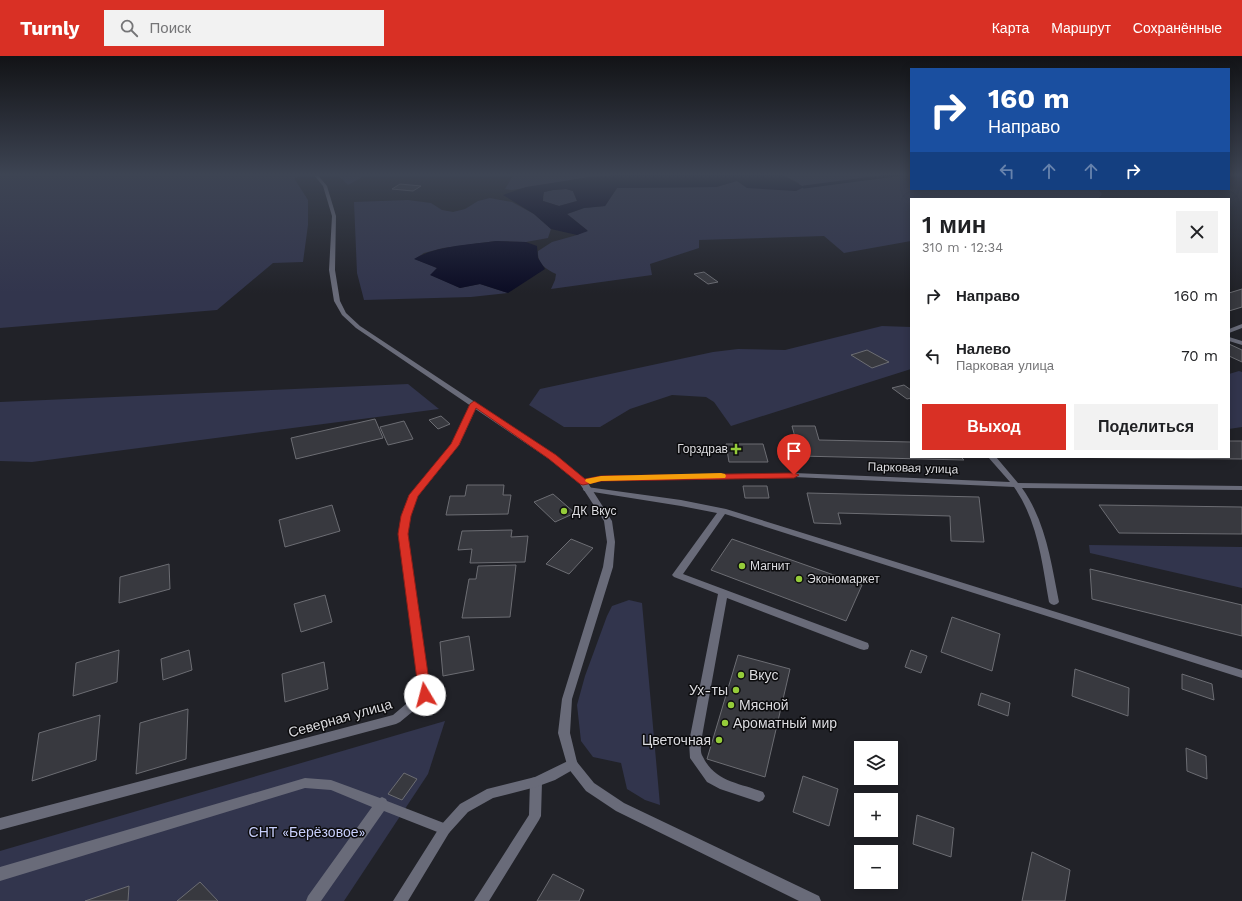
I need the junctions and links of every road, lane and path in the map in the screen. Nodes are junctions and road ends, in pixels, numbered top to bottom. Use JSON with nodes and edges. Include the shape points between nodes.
{"nodes":[{"id":1,"x":333,"y":213,"type":"edge"},
{"id":2,"x":1242,"y":326,"type":"edge"},
{"id":3,"x":1230,"y":331,"type":"edge"},
{"id":4,"x":1230,"y":338,"type":"edge"},
{"id":5,"x":1242,"y":343,"type":"edge"},
{"id":6,"x":474,"y":404,"type":"junction"},
{"id":7,"x":993,"y":458,"type":"edge"},
{"id":8,"x":1016,"y":485,"type":"junction"},
{"id":9,"x":585,"y":486,"type":"junction"},
{"id":10,"x":1242,"y":488,"type":"edge"},
{"id":11,"x":723,"y":511,"type":"junction"},
{"id":12,"x":723,"y":592,"type":"junction"},
{"id":13,"x":1054,"y":602,"type":"dead end"},
{"id":14,"x":864,"y":646,"type":"dead end"},
{"id":15,"x":1242,"y":674,"type":"edge"},
{"id":16,"x":572,"y":764,"type":"junction"},
{"id":17,"x":536,"y":782,"type":"junction"},
{"id":18,"x":759,"y":796,"type":"dead end"},
{"id":19,"x":382,"y":803,"type":"junction"},
{"id":20,"x":0,"y":824,"type":"edge"},
{"id":21,"x":444,"y":829,"type":"junction"},
{"id":22,"x":0,"y":874,"type":"edge"},
{"id":23,"x":313,"y":901,"type":"edge"},
{"id":24,"x":400,"y":901,"type":"edge"},
{"id":25,"x":481,"y":901,"type":"edge"},
{"id":26,"x":814,"y":901,"type":"edge"}],
"edges":[{"from":1,"to":6,"type":"street","via":[[332,270],[337,301],[344,314],[358,327]]},
{"from":2,"to":3,"type":"street"},
{"from":4,"to":5,"type":"street"},
{"from":6,"to":9,"type":"street","via":[[552,457]]},
{"from":6,"to":20,"type":"street","name":"Северная улица","via":[[455,445],[414,495],[406,516],[403,534],[425,695],[396,720]]},
{"from":7,"to":8,"type":"street"},
{"from":8,"to":9,"type":"street","name":"Парковая улица","via":[[768,475],[601,479]]},
{"from":8,"to":10,"type":"street","name":"Парковая улица"},
{"from":8,"to":13,"type":"street","via":[[1031,509],[1039,532]]},
{"from":9,"to":11,"type":"street"},
{"from":9,"to":16,"type":"street","via":[[608,521],[611,542],[608,567],[567,699],[564,733]]},
{"from":11,"to":12,"type":"street","via":[[677,575]]},
{"from":11,"to":15,"type":"street"},
{"from":12,"to":14,"type":"street"},
{"from":12,"to":18,"type":"street","via":[[695,742],[696,758],[711,778]]},
{"from":16,"to":17,"type":"street"},
{"from":16,"to":26,"type":"street","via":[[590,788],[620,807]]},
{"from":17,"to":21,"type":"street","via":[[491,793],[464,808]]},
{"from":17,"to":25,"type":"street","via":[[535,816]]},
{"from":19,"to":21,"type":"street"},
{"from":19,"to":22,"type":"street","via":[[331,785],[305,783]]},
{"from":19,"to":23,"type":"street"},
{"from":21,"to":24,"type":"street"}]}
